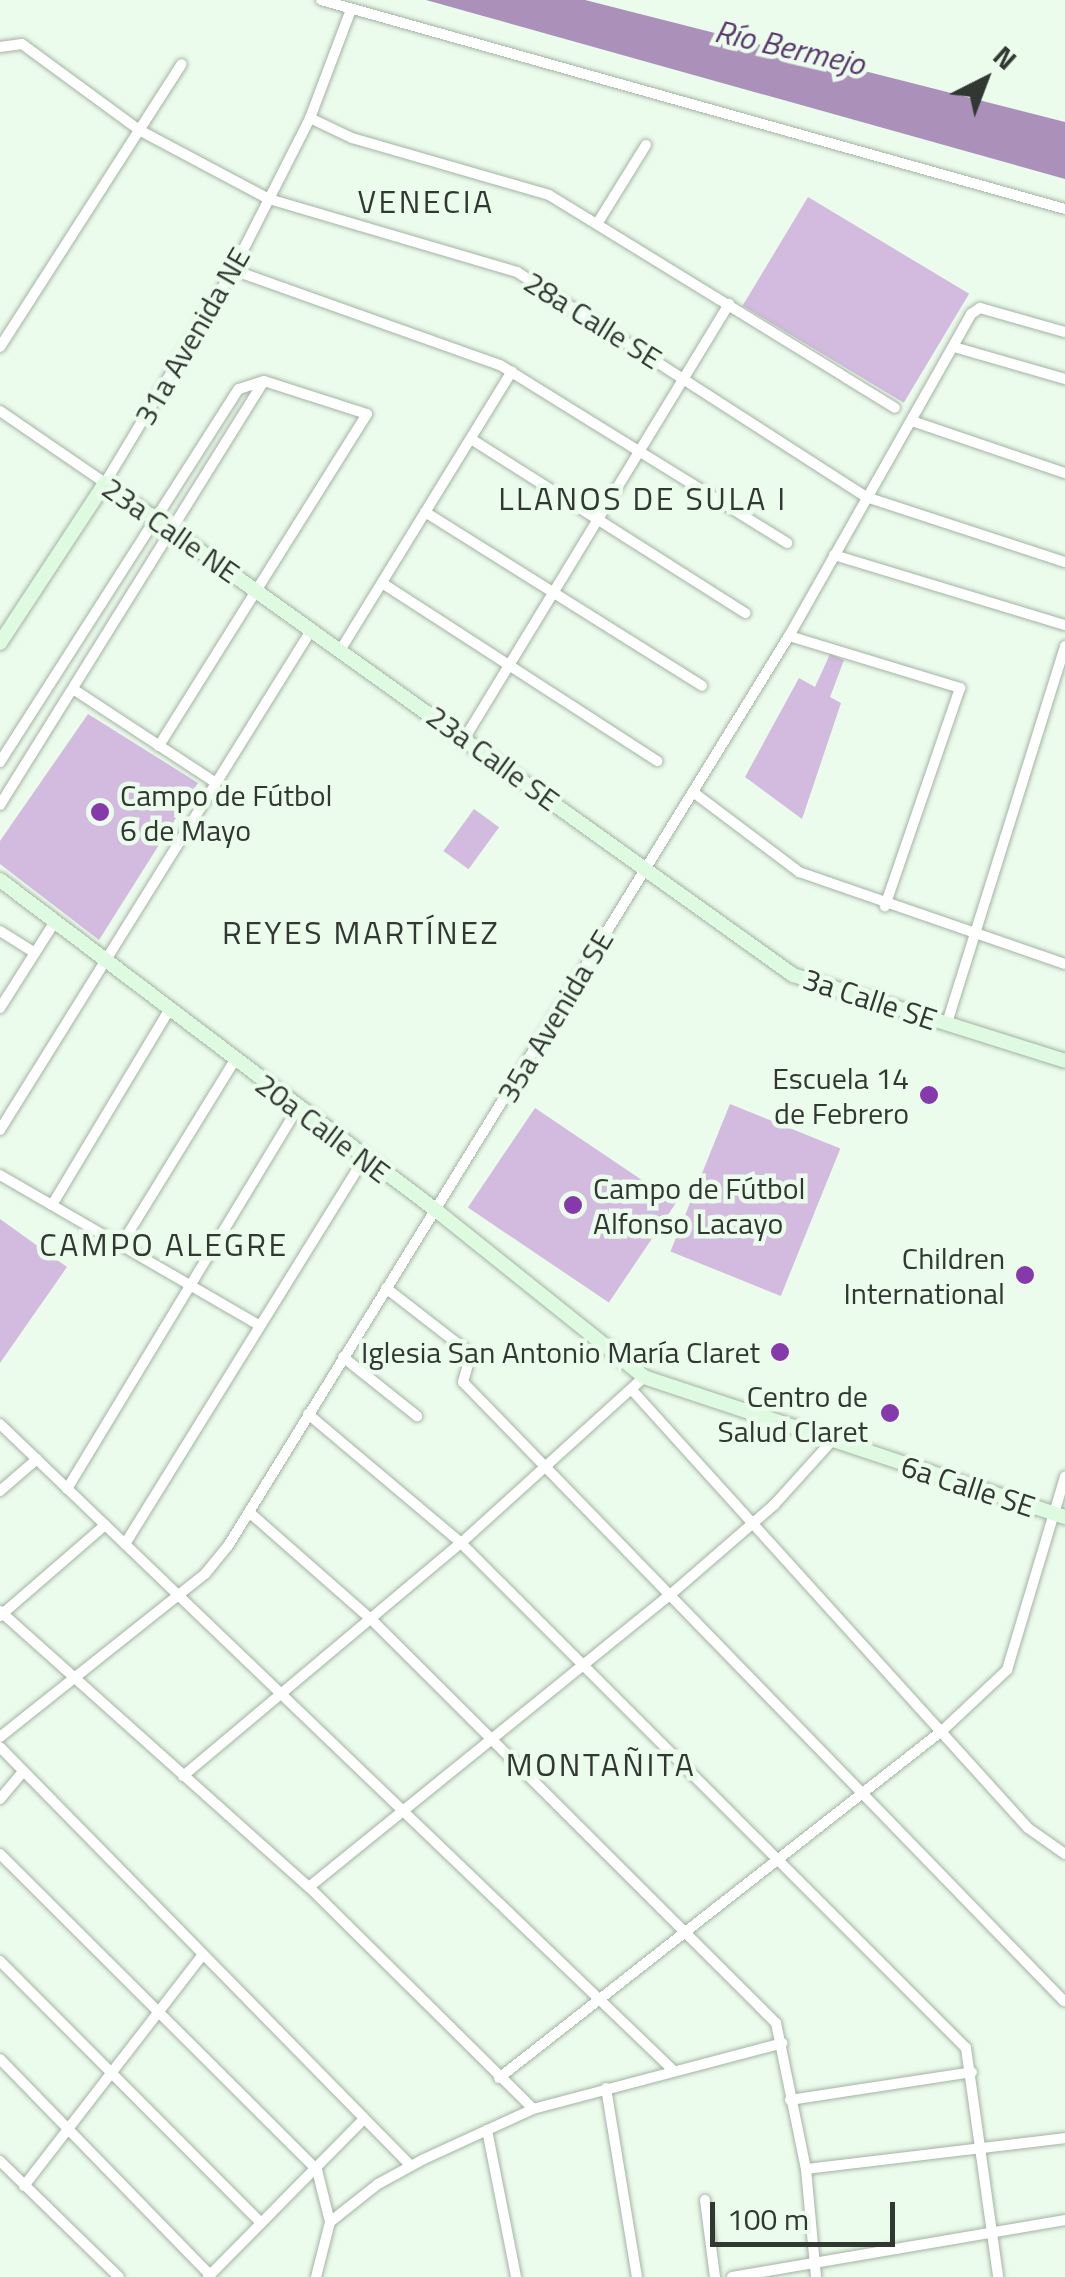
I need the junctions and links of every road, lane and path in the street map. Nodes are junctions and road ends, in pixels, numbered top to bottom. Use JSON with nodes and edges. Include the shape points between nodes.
{"nodes":[{"id":1,"x":321,"y":0,"type":"edge"},
{"id":2,"x":350,"y":12,"type":"junction"},
{"id":3,"x":4,"y":45,"type":"edge"},
{"id":4,"x":182,"y":64,"type":"dead end"},
{"id":5,"x":310,"y":118,"type":"junction"},
{"id":6,"x":139,"y":130,"type":"junction"},
{"id":7,"x":646,"y":146,"type":"dead end"},
{"id":8,"x":269,"y":199,"type":"junction"},
{"id":9,"x":1065,"y":209,"type":"edge"},
{"id":10,"x":597,"y":224,"type":"junction"},
{"id":11,"x":234,"y":270,"type":"junction"},
{"id":12,"x":729,"y":304,"type":"junction"},
{"id":13,"x":1065,"y":332,"type":"edge"},
{"id":14,"x":0,"y":347,"type":"edge"},
{"id":15,"x":954,"y":347,"type":"junction"},
{"id":16,"x":512,"y":371,"type":"junction"},
{"id":17,"x":684,"y":378,"type":"junction"},
{"id":18,"x":264,"y":380,"type":"junction"},
{"id":19,"x":1065,"y":380,"type":"edge"},
{"id":20,"x":896,"y":408,"type":"dead end"},
{"id":21,"x":0,"y":411,"type":"edge"},
{"id":22,"x":912,"y":421,"type":"junction"},
{"id":23,"x":471,"y":438,"type":"junction"},
{"id":24,"x":640,"y":450,"type":"junction"},
{"id":25,"x":1065,"y":473,"type":"edge"},
{"id":26,"x":105,"y":484,"type":"junction"},
{"id":27,"x":866,"y":497,"type":"junction"},
{"id":28,"x":425,"y":512,"type":"junction"},
{"id":29,"x":598,"y":519,"type":"junction"},
{"id":30,"x":171,"y":530,"type":"junction"},
{"id":31,"x":787,"y":543,"type":"dead end"},
{"id":32,"x":834,"y":555,"type":"junction"},
{"id":33,"x":1065,"y":562,"type":"edge"},
{"id":34,"x":382,"y":583,"type":"junction"},
{"id":35,"x":256,"y":590,"type":"junction"},
{"id":36,"x":555,"y":590,"type":"junction"},
{"id":37,"x":746,"y":614,"type":"dead end"},
{"id":38,"x":1065,"y":625,"type":"edge"},
{"id":39,"x":4,"y":626,"type":"edge"},
{"id":40,"x":312,"y":629,"type":"junction"},
{"id":41,"x":789,"y":636,"type":"junction"},
{"id":42,"x":0,"y":643,"type":"edge"},
{"id":43,"x":1065,"y":646,"type":"edge"},
{"id":44,"x":341,"y":649,"type":"junction"},
{"id":45,"x":509,"y":666,"type":"junction"},
{"id":46,"x":702,"y":686,"type":"dead end"},
{"id":47,"x":72,"y":689,"type":"junction"},
{"id":48,"x":466,"y":736,"type":"junction"},
{"id":49,"x":159,"y":746,"type":"junction"},
{"id":50,"x":657,"y":761,"type":"dead end"},
{"id":51,"x":0,"y":762,"type":"edge"},
{"id":52,"x":216,"y":783,"type":"junction"},
{"id":53,"x":692,"y":792,"type":"junction"},
{"id":54,"x":0,"y":805,"type":"edge"},
{"id":55,"x":644,"y":868,"type":"junction"},
{"id":56,"x":0,"y":880,"type":"edge"},
{"id":57,"x":885,"y":906,"type":"junction"},
{"id":58,"x":54,"y":923,"type":"junction"},
{"id":59,"x":0,"y":930,"type":"edge"},
{"id":60,"x":974,"y":937,"type":"junction"},
{"id":61,"x":35,"y":953,"type":"junction"},
{"id":62,"x":104,"y":963,"type":"junction"},
{"id":63,"x":1065,"y":964,"type":"edge"},
{"id":64,"x":0,"y":1008,"type":"edge"},
{"id":65,"x":168,"y":1012,"type":"junction"},
{"id":66,"x":946,"y":1024,"type":"junction"},
{"id":67,"x":234,"y":1061,"type":"junction"},
{"id":68,"x":1065,"y":1061,"type":"edge"},
{"id":69,"x":297,"y":1110,"type":"junction"},
{"id":70,"x":0,"y":1130,"type":"edge"},
{"id":71,"x":364,"y":1159,"type":"junction"},
{"id":72,"x":0,"y":1175,"type":"edge"},
{"id":73,"x":52,"y":1205,"type":"junction"},
{"id":74,"x":438,"y":1211,"type":"junction"},
{"id":75,"x":121,"y":1245,"type":"junction"},
{"id":76,"x":189,"y":1284,"type":"junction"},
{"id":77,"x":386,"y":1288,"type":"junction"},
{"id":78,"x":259,"y":1325,"type":"junction"},
{"id":79,"x":344,"y":1357,"type":"junction"},
{"id":80,"x":644,"y":1377,"type":"junction"},
{"id":81,"x":632,"y":1390,"type":"junction"},
{"id":82,"x":308,"y":1414,"type":"junction"},
{"id":83,"x":417,"y":1416,"type":"dead end"},
{"id":84,"x":0,"y":1424,"type":"edge"},
{"id":85,"x":830,"y":1442,"type":"junction"},
{"id":86,"x":37,"y":1460,"type":"junction"},
{"id":87,"x":548,"y":1464,"type":"junction"},
{"id":88,"x":1065,"y":1478,"type":"edge"},
{"id":89,"x":67,"y":1488,"type":"junction"},
{"id":90,"x":0,"y":1491,"type":"edge"},
{"id":91,"x":249,"y":1512,"type":"junction"},
{"id":92,"x":1060,"y":1515,"type":"edge"},
{"id":93,"x":105,"y":1525,"type":"junction"},
{"id":94,"x":747,"y":1525,"type":"junction"},
{"id":95,"x":461,"y":1542,"type":"junction"},
{"id":96,"x":126,"y":1544,"type":"junction"},
{"id":97,"x":670,"y":1594,"type":"junction"},
{"id":98,"x":177,"y":1596,"type":"junction"},
{"id":99,"x":1,"y":1613,"type":"edge"},
{"id":100,"x":370,"y":1619,"type":"junction"},
{"id":101,"x":580,"y":1667,"type":"junction"},
{"id":102,"x":75,"y":1680,"type":"junction"},
{"id":103,"x":281,"y":1694,"type":"junction"},
{"id":104,"x":943,"y":1730,"type":"junction"},
{"id":105,"x":0,"y":1737,"type":"edge"},
{"id":106,"x":492,"y":1740,"type":"junction"},
{"id":107,"x":0,"y":1747,"type":"edge"},
{"id":108,"x":24,"y":1772,"type":"junction"},
{"id":109,"x":183,"y":1776,"type":"junction"},
{"id":110,"x":864,"y":1792,"type":"junction"},
{"id":111,"x":0,"y":1800,"type":"edge"},
{"id":112,"x":406,"y":1810,"type":"junction"},
{"id":113,"x":0,"y":1854,"type":"edge"},
{"id":114,"x":1065,"y":1854,"type":"edge"},
{"id":115,"x":776,"y":1859,"type":"junction"},
{"id":116,"x":308,"y":1887,"type":"junction"},
{"id":117,"x":687,"y":1930,"type":"junction"},
{"id":118,"x":202,"y":1956,"type":"junction"},
{"id":119,"x":0,"y":1962,"type":"edge"},
{"id":120,"x":602,"y":1996,"type":"junction"},
{"id":121,"x":1064,"y":2001,"type":"edge"},
{"id":122,"x":156,"y":2014,"type":"junction"},
{"id":123,"x":782,"y":2043,"type":"junction"},
{"id":124,"x":0,"y":2059,"type":"edge"},
{"id":125,"x":672,"y":2069,"type":"junction"},
{"id":126,"x":972,"y":2072,"type":"junction"},
{"id":127,"x":111,"y":2074,"type":"junction"},
{"id":128,"x":499,"y":2078,"type":"junction"},
{"id":129,"x":606,"y":2088,"type":"junction"},
{"id":130,"x":790,"y":2100,"type":"junction"},
{"id":131,"x":533,"y":2109,"type":"junction"},
{"id":132,"x":364,"y":2118,"type":"junction"},
{"id":133,"x":68,"y":2129,"type":"junction"},
{"id":134,"x":487,"y":2130,"type":"junction"},
{"id":135,"x":1065,"y":2138,"type":"edge"},
{"id":136,"x":982,"y":2152,"type":"junction"},
{"id":137,"x":0,"y":2162,"type":"edge"},
{"id":138,"x":411,"y":2166,"type":"junction"},
{"id":139,"x":317,"y":2170,"type":"junction"},
{"id":140,"x":806,"y":2170,"type":"junction"},
{"id":141,"x":24,"y":2186,"type":"junction"},
{"id":142,"x":706,"y":2200,"type":"dead end"},
{"id":143,"x":1065,"y":2220,"type":"edge"},
{"id":144,"x":330,"y":2222,"type":"junction"},
{"id":145,"x":261,"y":2223,"type":"junction"},
{"id":146,"x":992,"y":2233,"type":"junction"},
{"id":147,"x":815,"y":2261,"type":"junction"},
{"id":148,"x":209,"y":2276,"type":"edge"},
{"id":149,"x":119,"y":2277,"type":"edge"},
{"id":150,"x":316,"y":2277,"type":"edge"},
{"id":151,"x":516,"y":2277,"type":"edge"},
{"id":152,"x":637,"y":2277,"type":"edge"},
{"id":153,"x":715,"y":2277,"type":"edge"},
{"id":154,"x":732,"y":2277,"type":"edge"},
{"id":155,"x":816,"y":2277,"type":"edge"},
{"id":156,"x":998,"y":2277,"type":"edge"}],
"edges":[{"from":1,"to":2,"type":"street"},
{"from":2,"to":5,"type":"street","name":"31a Avenida NE"},
{"from":2,"to":9,"type":"street"},
{"from":3,"to":6,"type":"street","name":"28a Calle SE","via":[[22,44]]},
{"from":4,"to":6,"type":"street"},
{"from":5,"to":8,"type":"street","name":"31a Avenida NE"},
{"from":5,"to":10,"type":"street","via":[[352,138],[549,195]]},
{"from":6,"to":8,"type":"street","name":"28a Calle SE"},
{"from":6,"to":14,"type":"street"},
{"from":7,"to":10,"type":"street"},
{"from":8,"to":11,"type":"street","name":"31a Avenida NE"},
{"from":8,"to":17,"type":"street","name":"28a Calle SE","via":[[517,272]]},
{"from":10,"to":12,"type":"street"},
{"from":11,"to":16,"type":"street"},
{"from":11,"to":26,"type":"street","name":"31a Avenida NE"},
{"from":12,"to":17,"type":"street"},
{"from":12,"to":20,"type":"street"},
{"from":13,"to":15,"type":"street","name":"35a Avenida SE","via":[[980,308]]},
{"from":15,"to":19,"type":"street"},
{"from":15,"to":22,"type":"street","name":"35a Avenida SE"},
{"from":16,"to":23,"type":"street"},
{"from":16,"to":24,"type":"street"},
{"from":17,"to":24,"type":"street"},
{"from":17,"to":27,"type":"street","name":"28a Calle SE"},
{"from":18,"to":30,"type":"street"},
{"from":18,"to":35,"type":"street","via":[[367,414]]},
{"from":18,"to":51,"type":"street","via":[[251,380],[222,411]]},
{"from":21,"to":26,"type":"street","name":"23a Calle NE"},
{"from":22,"to":25,"type":"street"},
{"from":22,"to":27,"type":"street","name":"35a Avenida SE"},
{"from":23,"to":28,"type":"street"},
{"from":23,"to":29,"type":"street"},
{"from":24,"to":29,"type":"street"},
{"from":24,"to":31,"type":"street"},
{"from":26,"to":30,"type":"street","name":"23a Calle NE"},
{"from":26,"to":39,"type":"street","name":"31a Avenida NE"},
{"from":27,"to":32,"type":"street","name":"35a Avenida SE"},
{"from":27,"to":33,"type":"street","name":"28a Calle SE"},
{"from":28,"to":34,"type":"street"},
{"from":28,"to":36,"type":"street"},
{"from":29,"to":36,"type":"street"},
{"from":29,"to":37,"type":"street"},
{"from":30,"to":35,"type":"street","name":"23a Calle NE"},
{"from":30,"to":47,"type":"street"},
{"from":32,"to":38,"type":"street"},
{"from":32,"to":41,"type":"street","name":"35a Avenida SE"},
{"from":34,"to":44,"type":"street"},
{"from":34,"to":45,"type":"street"},
{"from":35,"to":40,"type":"street","name":"23a Calle NE"},
{"from":35,"to":49,"type":"street"},
{"from":36,"to":45,"type":"street"},
{"from":36,"to":46,"type":"street"},
{"from":39,"to":42,"type":"street","name":"31a Avenida NE"},
{"from":40,"to":44,"type":"street","name":"23a Calle NE"},
{"from":40,"to":52,"type":"street"},
{"from":41,"to":53,"type":"street","name":"35a Avenida SE"},
{"from":41,"to":57,"type":"street","via":[[960,688]]},
{"from":43,"to":60,"type":"street"},
{"from":44,"to":48,"type":"street","name":"23a Calle SE"},
{"from":45,"to":48,"type":"street"},
{"from":45,"to":50,"type":"street"},
{"from":47,"to":49,"type":"street"},
{"from":47,"to":54,"type":"street"},
{"from":48,"to":55,"type":"street","name":"23a Calle SE"},
{"from":49,"to":52,"type":"street"},
{"from":52,"to":62,"type":"street"},
{"from":53,"to":55,"type":"street","name":"35a Avenida SE"},
{"from":53,"to":57,"type":"street","via":[[799,872]]},
{"from":55,"to":66,"type":"street","name":"3a Calle SE","via":[[793,975]]},
{"from":55,"to":74,"type":"street","name":"35a Avenida SE"},
{"from":56,"to":58,"type":"street","name":"20a Calle NE"},
{"from":57,"to":60,"type":"street"},
{"from":58,"to":61,"type":"street"},
{"from":58,"to":62,"type":"street","name":"20a Calle NE"},
{"from":59,"to":61,"type":"street"},
{"from":60,"to":63,"type":"street"},
{"from":60,"to":66,"type":"street"},
{"from":61,"to":64,"type":"street"},
{"from":62,"to":65,"type":"street","name":"20a Calle NE"},
{"from":62,"to":70,"type":"street"},
{"from":65,"to":67,"type":"street","name":"20a Calle NE"},
{"from":65,"to":73,"type":"street"},
{"from":66,"to":68,"type":"street","name":"3a Calle SE"},
{"from":67,"to":69,"type":"street","name":"20a Calle NE"},
{"from":67,"to":75,"type":"street"},
{"from":69,"to":71,"type":"street","name":"20a Calle NE"},
{"from":69,"to":76,"type":"street"},
{"from":71,"to":74,"type":"street","name":"20a Calle NE"},
{"from":71,"to":78,"type":"street"},
{"from":72,"to":73,"type":"street"},
{"from":73,"to":75,"type":"street"},
{"from":74,"to":77,"type":"street","name":"35a Avenida SE"},
{"from":74,"to":80,"type":"street","name":"20a Calle NE"},
{"from":75,"to":76,"type":"street"},
{"from":76,"to":78,"type":"street"},
{"from":76,"to":89,"type":"street"},
{"from":77,"to":79,"type":"street","name":"35a Avenida SE"},
{"from":77,"to":87,"type":"street","via":[[472,1354],[463,1382]]},
{"from":78,"to":96,"type":"street"},
{"from":79,"to":82,"type":"street","name":"35a Avenida SE"},
{"from":79,"to":83,"type":"street"},
{"from":80,"to":81,"type":"street"},
{"from":80,"to":85,"type":"street","name":"6a Calle SE"},
{"from":81,"to":87,"type":"street"},
{"from":81,"to":94,"type":"street"},
{"from":82,"to":91,"type":"street","name":"35a Avenida SE"},
{"from":82,"to":95,"type":"street"},
{"from":84,"to":86,"type":"street"},
{"from":85,"to":92,"type":"street","name":"6a Calle SE"},
{"from":85,"to":94,"type":"street"},
{"from":86,"to":89,"type":"street"},
{"from":86,"to":90,"type":"street"},
{"from":87,"to":95,"type":"street"},
{"from":87,"to":97,"type":"street"},
{"from":88,"to":92,"type":"street"},
{"from":89,"to":93,"type":"street"},
{"from":91,"to":98,"type":"street","name":"35a Avenida SE","via":[[204,1574]]},
{"from":91,"to":100,"type":"street"},
{"from":92,"to":104,"type":"street","via":[[1007,1670]]},
{"from":93,"to":96,"type":"street"},
{"from":93,"to":99,"type":"street"},
{"from":94,"to":97,"type":"street"},
{"from":94,"to":104,"type":"street"},
{"from":95,"to":100,"type":"street"},
{"from":95,"to":101,"type":"street"},
{"from":96,"to":98,"type":"street"},
{"from":97,"to":101,"type":"street"},
{"from":97,"to":110,"type":"street"},
{"from":98,"to":102,"type":"street","name":"35a Avenida SE"},
{"from":98,"to":103,"type":"street"},
{"from":99,"to":102,"type":"street"},
{"from":100,"to":103,"type":"street"},
{"from":100,"to":106,"type":"street"},
{"from":101,"to":106,"type":"street"},
{"from":101,"to":115,"type":"street"},
{"from":102,"to":105,"type":"street","name":"35a Avenida SE"},
{"from":102,"to":109,"type":"street"},
{"from":103,"to":109,"type":"street"},
{"from":103,"to":112,"type":"street"},
{"from":104,"to":110,"type":"street"},
{"from":104,"to":114,"type":"street","via":[[1028,1828]]},
{"from":106,"to":112,"type":"street"},
{"from":106,"to":117,"type":"street"},
{"from":107,"to":108,"type":"street"},
{"from":108,"to":111,"type":"street"},
{"from":108,"to":118,"type":"street"},
{"from":109,"to":116,"type":"street"},
{"from":110,"to":115,"type":"street"},
{"from":110,"to":121,"type":"street"},
{"from":112,"to":116,"type":"street"},
{"from":112,"to":120,"type":"street"},
{"from":113,"to":122,"type":"street"},
{"from":115,"to":117,"type":"street"},
{"from":115,"to":126,"type":"street","via":[[966,2048]]},
{"from":116,"to":128,"type":"street"},
{"from":117,"to":120,"type":"street"},
{"from":117,"to":123,"type":"street","via":[[766,2010]]},
{"from":118,"to":122,"type":"street"},
{"from":118,"to":132,"type":"street"},
{"from":119,"to":127,"type":"street"},
{"from":120,"to":125,"type":"street"},
{"from":120,"to":128,"type":"street"},
{"from":122,"to":127,"type":"street"},
{"from":122,"to":139,"type":"street"},
{"from":123,"to":125,"type":"street"},
{"from":123,"to":130,"type":"street"},
{"from":124,"to":133,"type":"street"},
{"from":125,"to":129,"type":"street"},
{"from":126,"to":130,"type":"street"},
{"from":126,"to":136,"type":"street"},
{"from":127,"to":133,"type":"street"},
{"from":127,"to":145,"type":"street"},
{"from":128,"to":131,"type":"street"},
{"from":129,"to":131,"type":"street"},
{"from":129,"to":152,"type":"street"},
{"from":130,"to":140,"type":"street"},
{"from":131,"to":134,"type":"street"},
{"from":132,"to":138,"type":"street"},
{"from":132,"to":139,"type":"street"},
{"from":133,"to":141,"type":"street"},
{"from":133,"to":148,"type":"street"},
{"from":134,"to":138,"type":"street"},
{"from":134,"to":151,"type":"street"},
{"from":135,"to":136,"type":"street"},
{"from":136,"to":140,"type":"street"},
{"from":136,"to":146,"type":"street"},
{"from":137,"to":141,"type":"street"},
{"from":138,"to":144,"type":"street"},
{"from":139,"to":144,"type":"street"},
{"from":139,"to":145,"type":"street"},
{"from":140,"to":147,"type":"street"},
{"from":141,"to":149,"type":"street"},
{"from":142,"to":153,"type":"street"},
{"from":143,"to":146,"type":"street"},
{"from":144,"to":150,"type":"street"},
{"from":145,"to":148,"type":"street"},
{"from":146,"to":147,"type":"street"},
{"from":146,"to":156,"type":"street"},
{"from":147,"to":154,"type":"street"},
{"from":147,"to":155,"type":"street"}]}
